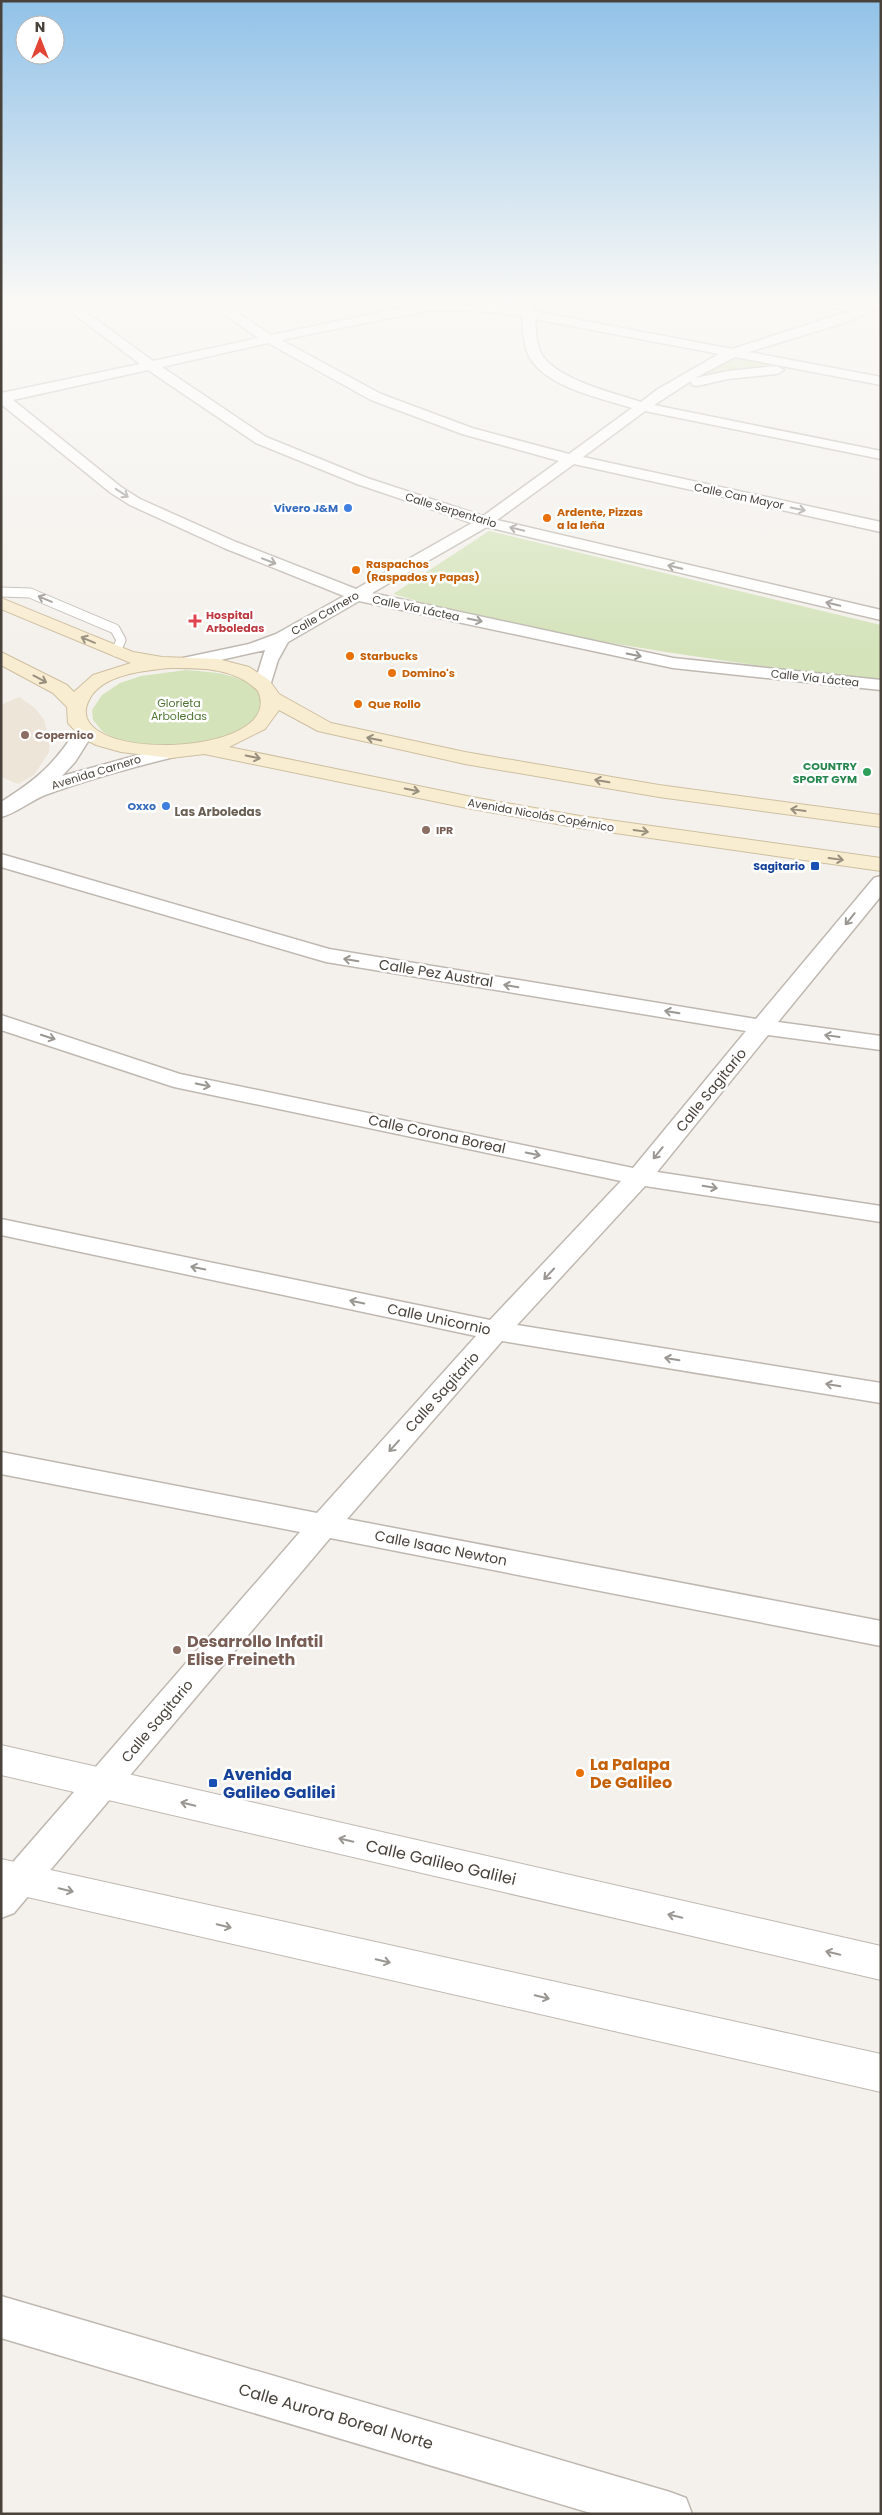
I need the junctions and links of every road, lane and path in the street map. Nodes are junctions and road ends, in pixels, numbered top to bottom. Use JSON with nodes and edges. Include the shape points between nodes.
{"nodes":[{"id":1,"x":28,"y":419,"type":"edge"},
{"id":2,"x":230,"y":419,"type":"edge"},
{"id":3,"x":434,"y":419,"type":"edge"},
{"id":4,"x":626,"y":419,"type":"edge"},
{"id":5,"x":705,"y":419,"type":"edge"},
{"id":6,"x":881,"y":455,"type":"edge"},
{"id":7,"x":570,"y":459,"type":"junction"},
{"id":8,"x":485,"y":522,"type":"junction"},
{"id":9,"x":881,"y":527,"type":"edge"},
{"id":10,"x":1,"y":592,"type":"edge"},
{"id":11,"x":356,"y":595,"type":"junction"},
{"id":12,"x":1,"y":604,"type":"edge"},
{"id":13,"x":881,"y":615,"type":"edge"},
{"id":14,"x":282,"y":638,"type":"junction"},
{"id":15,"x":116,"y":652,"type":"junction"},
{"id":16,"x":1,"y":658,"type":"edge"},
{"id":17,"x":168,"y":662,"type":"junction"},
{"id":18,"x":190,"y":662,"type":"junction"},
{"id":19,"x":881,"y":685,"type":"edge"},
{"id":20,"x":267,"y":692,"type":"junction"},
{"id":21,"x":74,"y":704,"type":"junction"},
{"id":22,"x":85,"y":732,"type":"junction"},
{"id":23,"x":205,"y":748,"type":"junction"},
{"id":24,"x":171,"y":752,"type":"junction"},
{"id":25,"x":22,"y":797,"type":"junction"},
{"id":26,"x":1,"y":811,"type":"edge"},
{"id":27,"x":881,"y":821,"type":"edge"},
{"id":28,"x":1,"y":860,"type":"edge"},
{"id":29,"x":881,"y":865,"type":"edge"},
{"id":30,"x":881,"y":882,"type":"edge"},
{"id":31,"x":1,"y":1022,"type":"edge"},
{"id":32,"x":763,"y":1027,"type":"junction"},
{"id":33,"x":881,"y":1043,"type":"edge"},
{"id":34,"x":639,"y":1177,"type":"junction"},
{"id":35,"x":881,"y":1214,"type":"edge"},
{"id":36,"x":1,"y":1227,"type":"edge"},
{"id":37,"x":496,"y":1331,"type":"junction"},
{"id":38,"x":881,"y":1393,"type":"edge"},
{"id":39,"x":1,"y":1463,"type":"edge"},
{"id":40,"x":324,"y":1525,"type":"junction"},
{"id":41,"x":881,"y":1634,"type":"edge"},
{"id":42,"x":1,"y":1760,"type":"edge"},
{"id":43,"x":103,"y":1784,"type":"junction"},
{"id":44,"x":8,"y":1886,"type":"edge"},
{"id":45,"x":881,"y":1964,"type":"edge"},
{"id":46,"x":881,"y":2073,"type":"edge"},
{"id":47,"x":1,"y":2318,"type":"edge"},
{"id":48,"x":670,"y":2514,"type":"edge"}],
"edges":[{"from":1,"to":11,"type":"street","name":"Calle Vía Láctea","one_way":true,"via":[[135,502],[230,545]]},
{"from":2,"to":8,"type":"street","name":"Calle Serpentario","via":[[261,440],[362,481]]},
{"from":3,"to":7,"type":"street","name":"Calle Can Mayor"},
{"from":4,"to":7,"type":"street","name":"Calle Carnero"},
{"from":5,"to":6,"type":"street"},
{"from":7,"to":8,"type":"street","name":"Calle Carnero"},
{"from":7,"to":9,"type":"street","name":"Calle Can Mayor","one_way":true},
{"from":8,"to":11,"type":"street","name":"Calle Carnero"},
{"from":13,"to":8,"type":"street","name":"Calle Serpentario","one_way":true},
{"from":15,"to":10,"type":"lane","one_way":true,"via":[[121,640],[115,629],[30,593]]},
{"from":11,"to":14,"type":"street","name":"Calle Carnero"},
{"from":11,"to":19,"type":"street","name":"Calle Vía Láctea","one_way":true,"via":[[673,663]]},
{"from":15,"to":12,"type":"main road","one_way":true},
{"from":14,"to":18,"type":"street","name":"Calle Carnero","via":[[254,648]]},
{"from":14,"to":20,"type":"street","name":"Calle Carnero","via":[[265,668]]},
{"from":15,"to":17,"type":"main road"},
{"from":16,"to":21,"type":"main road","one_way":true,"via":[[60,688]]},
{"from":17,"to":18,"type":"main road"},
{"from":17,"to":21,"type":"main road","via":[[107,676],[86,689]]},
{"from":18,"to":20,"type":"main road","via":[[225,667],[253,678]]},
{"from":20,"to":23,"type":"main road","via":[[269,713],[256,727],[234,739]]},
{"from":27,"to":20,"type":"main road","one_way":true,"via":[[659,791],[465,758],[325,727]]},
{"from":21,"to":22,"type":"main road","via":[[75,719]]},
{"from":22,"to":24,"type":"main road","via":[[107,743],[137,750]]},
{"from":22,"to":25,"type":"street","name":"Avenida Carnero","via":[[73,755],[52,777]]},
{"from":23,"to":24,"type":"main road"},
{"from":23,"to":29,"type":"main road","name":"Avenida Nicolás Copérnico","one_way":true,"via":[[580,822]]},
{"from":24,"to":25,"type":"street","name":"Avenida Carnero","via":[[69,778]]},
{"from":25,"to":26,"type":"street","name":"Avenida Carnero"},
{"from":32,"to":28,"type":"street","name":"Calle Pez Austral","one_way":true,"via":[[326,956]]},
{"from":30,"to":32,"type":"street","name":"Calle Sagitario","one_way":true},
{"from":31,"to":34,"type":"street","name":"Calle Corona Boreal","one_way":true,"via":[[174,1080]]},
{"from":33,"to":32,"type":"street","name":"Calle Pez Austral","one_way":true},
{"from":32,"to":34,"type":"street","name":"Calle Sagitario","one_way":true},
{"from":34,"to":35,"type":"street","name":"Calle Corona Boreal","one_way":true},
{"from":34,"to":37,"type":"street","name":"Calle Sagitario","one_way":true},
{"from":37,"to":36,"type":"street","name":"Calle Unicornio","one_way":true},
{"from":38,"to":37,"type":"street","name":"Calle Unicornio","one_way":true},
{"from":37,"to":40,"type":"street","name":"Calle Sagitario","one_way":true},
{"from":39,"to":40,"type":"street","name":"Calle Isaac Newton"},
{"from":40,"to":41,"type":"street","name":"Calle Isaac Newton"},
{"from":40,"to":43,"type":"street","name":"Calle Sagitario"},
{"from":42,"to":43,"type":"street","name":"Calle Galileo Galilei"},
{"from":43,"to":44,"type":"street","name":"Calle Sagitario"},
{"from":45,"to":43,"type":"street","name":"Calle Galileo Galilei","one_way":true},
{"from":44,"to":46,"type":"street","one_way":true},
{"from":47,"to":48,"type":"street","name":"Calle Aurora Boreal Norte"}]}
